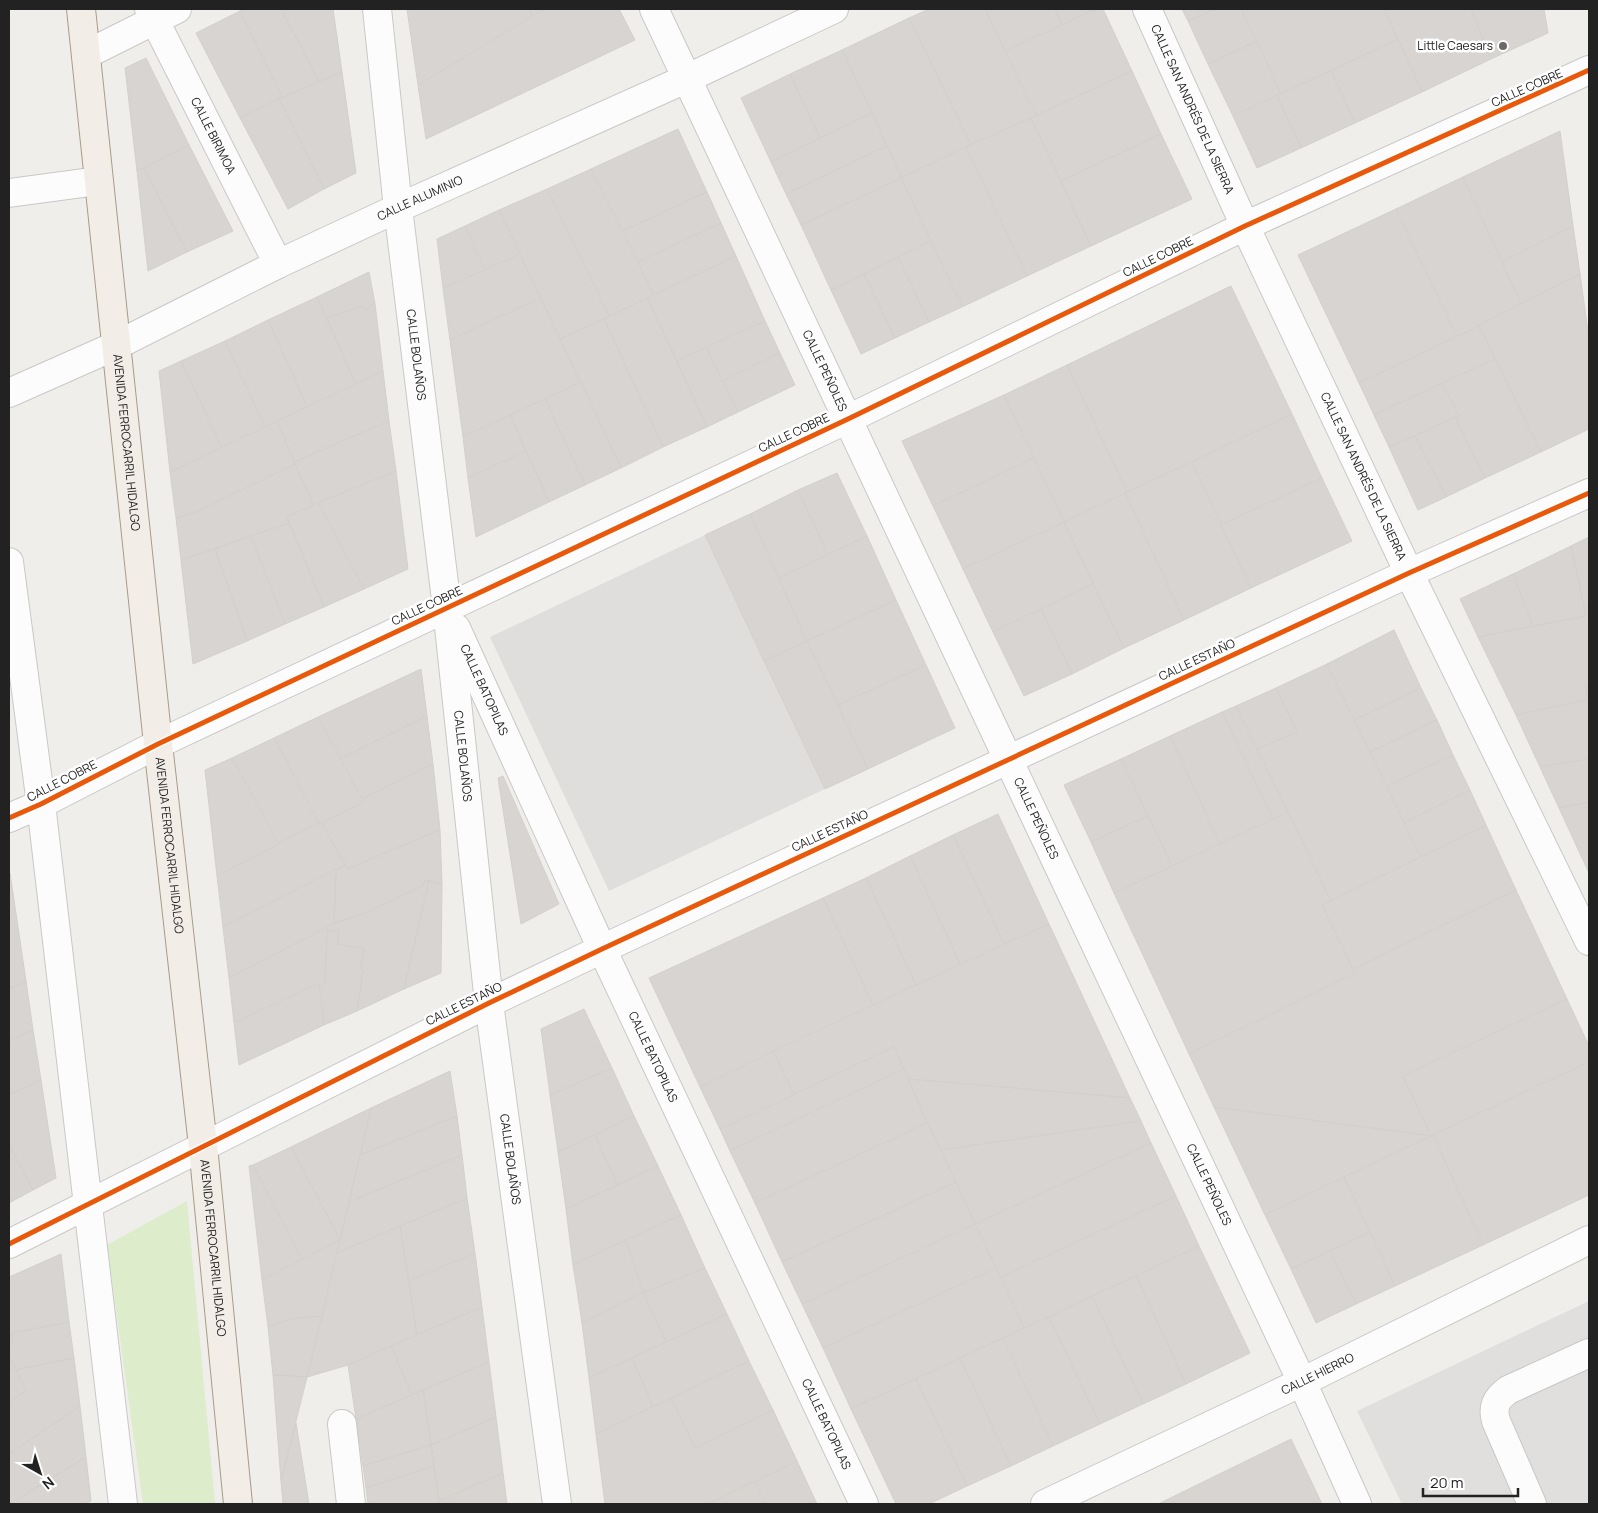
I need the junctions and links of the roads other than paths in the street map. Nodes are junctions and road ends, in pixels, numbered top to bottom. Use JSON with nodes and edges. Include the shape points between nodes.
{"nodes":[{"id":1,"x":81,"y":9,"type":"edge"},
{"id":2,"x":377,"y":9,"type":"edge"},
{"id":3,"x":654,"y":9,"type":"edge"},
{"id":4,"x":834,"y":9,"type":"edge"},
{"id":5,"x":1148,"y":9,"type":"edge"},
{"id":6,"x":160,"y":12,"type":"edge"},
{"id":7,"x":87,"y":54,"type":"junction"},
{"id":8,"x":1589,"y":70,"type":"edge"},
{"id":9,"x":688,"y":78,"type":"junction"},
{"id":10,"x":98,"y":181,"type":"junction"},
{"id":11,"x":9,"y":193,"type":"edge"},
{"id":12,"x":398,"y":208,"type":"junction"},
{"id":13,"x":1245,"y":226,"type":"junction"},
{"id":14,"x":278,"y":264,"type":"junction"},
{"id":15,"x":115,"y":346,"type":"junction"},
{"id":16,"x":9,"y":393,"type":"edge"},
{"id":17,"x":848,"y":419,"type":"junction"},
{"id":18,"x":1589,"y":493,"type":"edge"},
{"id":19,"x":9,"y":562,"type":"edge"},
{"id":20,"x":1409,"y":573,"type":"junction"},
{"id":21,"x":447,"y":608,"type":"junction"},
{"id":22,"x":158,"y":744,"type":"junction"},
{"id":23,"x":1008,"y":759,"type":"junction"},
{"id":24,"x":41,"y":804,"type":"junction"},
{"id":25,"x":9,"y":818,"type":"edge"},
{"id":26,"x":1589,"y":940,"type":"edge"},
{"id":27,"x":602,"y":949,"type":"junction"},
{"id":28,"x":489,"y":1003,"type":"junction"},
{"id":29,"x":203,"y":1146,"type":"junction"},
{"id":30,"x":88,"y":1205,"type":"junction"},
{"id":31,"x":1589,"y":1240,"type":"edge"},
{"id":32,"x":9,"y":1244,"type":"edge"},
{"id":33,"x":1589,"y":1353,"type":"edge"},
{"id":34,"x":1302,"y":1382,"type":"junction"},
{"id":35,"x":342,"y":1424,"type":"dead end"},
{"id":36,"x":123,"y":1504,"type":"edge"},
{"id":37,"x":238,"y":1504,"type":"edge"},
{"id":38,"x":351,"y":1504,"type":"edge"},
{"id":39,"x":557,"y":1504,"type":"edge"},
{"id":40,"x":864,"y":1504,"type":"edge"},
{"id":41,"x":1045,"y":1504,"type":"edge"},
{"id":42,"x":1357,"y":1504,"type":"edge"},
{"id":43,"x":1532,"y":1504,"type":"edge"}],
"edges":[{"from":1,"to":7,"type":"main road","name":"AVENIDA FERROCARRIL HIDALGO"},
{"from":2,"to":12,"type":"street","name":"CALLE BOLAÑOS"},
{"from":3,"to":9,"type":"street","name":"CALLE PEÑOLES"},
{"from":4,"to":9,"type":"street","name":"CALLE ALUMINIO"},
{"from":5,"to":13,"type":"street","name":"CALLE SAN ANDRÉS DE LA SIERRA"},
{"from":6,"to":7,"type":"street"},
{"from":6,"to":14,"type":"street","name":"CALLE BIRIMOA"},
{"from":7,"to":10,"type":"main road","name":"AVENIDA FERROCARRIL HIDALGO"},
{"from":8,"to":13,"type":"street","name":"CALLE COBRE"},
{"from":9,"to":12,"type":"street","name":"CALLE ALUMINIO"},
{"from":9,"to":17,"type":"street","name":"CALLE PEÑOLES"},
{"from":10,"to":11,"type":"street"},
{"from":10,"to":15,"type":"main road","name":"AVENIDA FERROCARRIL HIDALGO"},
{"from":12,"to":14,"type":"street","name":"CALLE ALUMINIO"},
{"from":12,"to":21,"type":"street","name":"CALLE BOLAÑOS"},
{"from":13,"to":17,"type":"street","name":"CALLE COBRE"},
{"from":13,"to":20,"type":"street","name":"CALLE SAN ANDRÉS DE LA SIERRA"},
{"from":14,"to":15,"type":"street","name":"CALLE ALUMINIO"},
{"from":15,"to":16,"type":"street","name":"CALLE ALUMINIO"},
{"from":15,"to":22,"type":"main road","name":"AVENIDA FERROCARRIL HIDALGO"},
{"from":17,"to":21,"type":"street","name":"CALLE COBRE"},
{"from":17,"to":23,"type":"street","name":"CALLE PEÑOLES"},
{"from":18,"to":20,"type":"street","name":"CALLE ESTAÑO"},
{"from":19,"to":24,"type":"street"},
{"from":20,"to":23,"type":"street","name":"CALLE ESTAÑO"},
{"from":20,"to":26,"type":"street","name":"CALLE SAN ANDRÉS DE LA SIERRA"},
{"from":21,"to":22,"type":"street","name":"CALLE COBRE"},
{"from":21,"to":27,"type":"street","name":"CALLE BATOPILAS"},
{"from":21,"to":28,"type":"street","name":"CALLE BOLAÑOS"},
{"from":22,"to":24,"type":"street","name":"CALLE COBRE"},
{"from":22,"to":29,"type":"main road","name":"AVENIDA FERROCARRIL HIDALGO"},
{"from":23,"to":27,"type":"street","name":"CALLE ESTAÑO"},
{"from":23,"to":34,"type":"street","name":"CALLE PEÑOLES"},
{"from":24,"to":25,"type":"street","name":"CALLE COBRE"},
{"from":24,"to":30,"type":"street"},
{"from":27,"to":28,"type":"street","name":"CALLE ESTAÑO"},
{"from":27,"to":40,"type":"street","name":"CALLE BATOPILAS"},
{"from":28,"to":29,"type":"street","name":"CALLE ESTAÑO"},
{"from":28,"to":39,"type":"street","name":"CALLE BOLAÑOS"},
{"from":29,"to":30,"type":"street","name":"CALLE ESTAÑO"},
{"from":29,"to":37,"type":"main road","name":"AVENIDA FERROCARRIL HIDALGO"},
{"from":30,"to":32,"type":"street","name":"CALLE ESTAÑO"},
{"from":30,"to":36,"type":"street"},
{"from":31,"to":34,"type":"street","name":"CALLE HIERRO"},
{"from":33,"to":43,"type":"street","via":[[1508,1390],[1495,1403],[1496,1421]]},
{"from":34,"to":41,"type":"street","name":"CALLE HIERRO"},
{"from":34,"to":42,"type":"street","name":"CALLE PEÑOLES"},
{"from":35,"to":38,"type":"street"}]}
